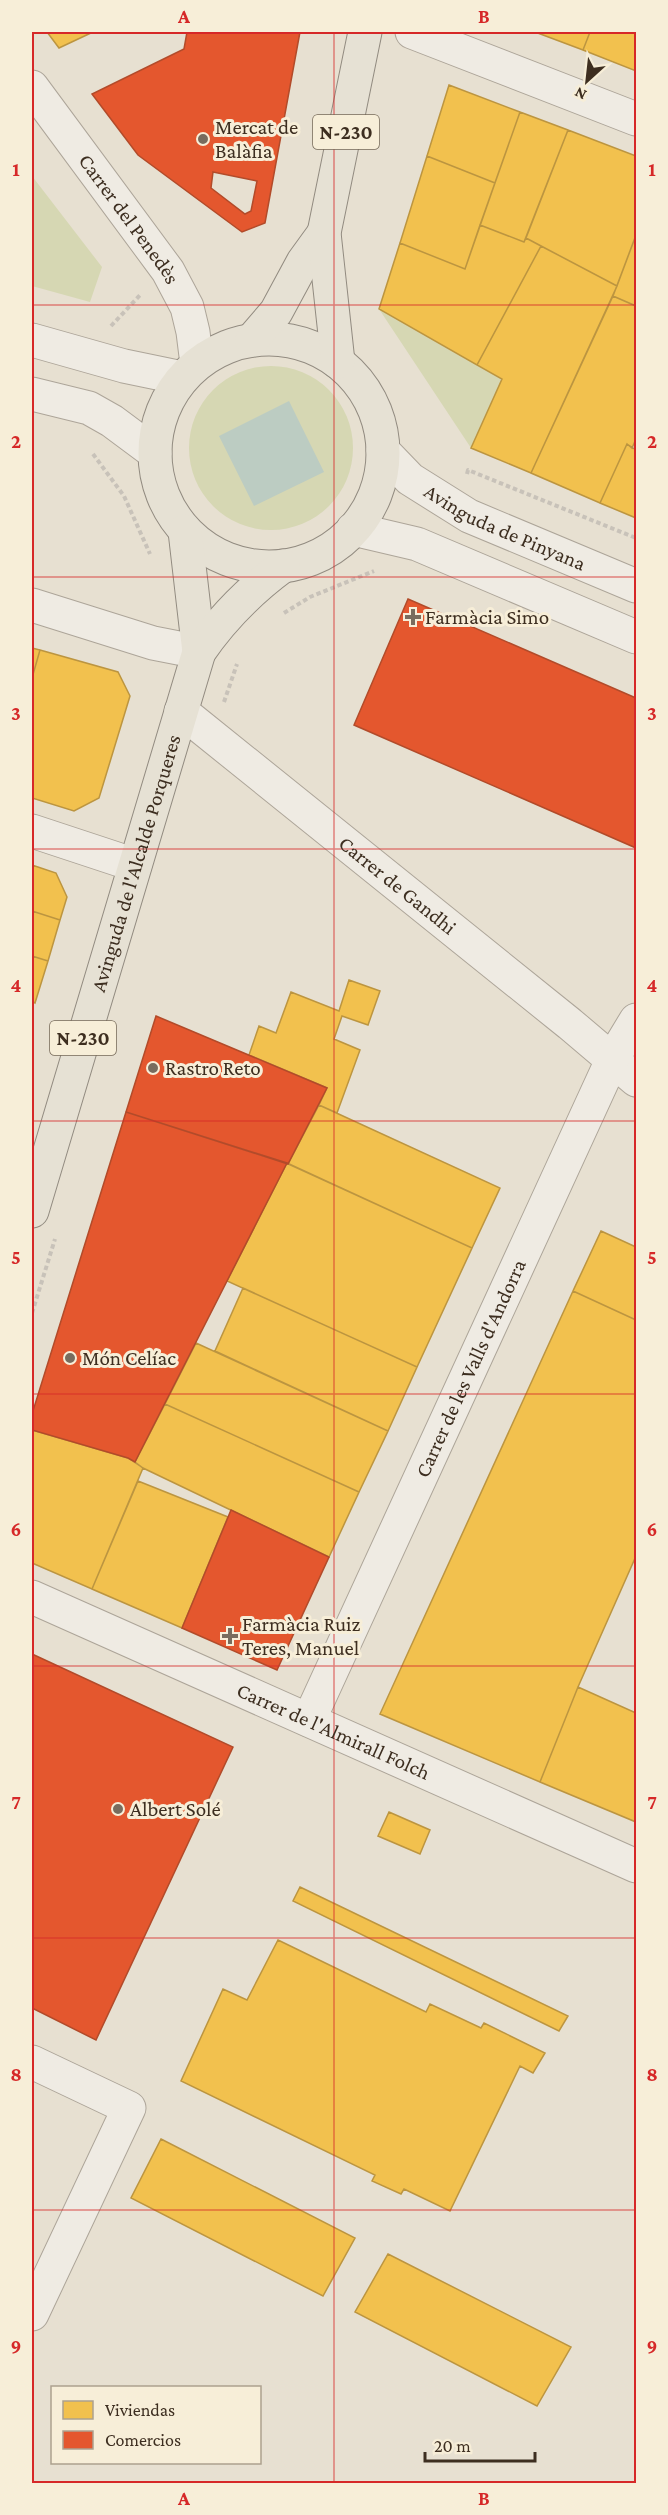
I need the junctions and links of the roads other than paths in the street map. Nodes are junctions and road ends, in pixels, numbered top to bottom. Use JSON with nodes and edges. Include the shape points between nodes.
{"nodes":[{"id":1,"x":365,"y":32,"type":"edge"},
{"id":2,"x":412,"y":32,"type":"edge"},
{"id":3,"x":32,"y":87,"type":"edge"},
{"id":4,"x":636,"y":119,"type":"edge"},
{"id":5,"x":324,"y":233,"type":"junction"},
{"id":6,"x":32,"y":340,"type":"edge"},
{"id":7,"x":252,"y":340,"type":"junction"},
{"id":8,"x":338,"y":362,"type":"junction"},
{"id":9,"x":189,"y":371,"type":"junction"},
{"id":10,"x":32,"y":394,"type":"edge"},
{"id":11,"x":383,"y":451,"type":"junction"},
{"id":12,"x":154,"y":453,"type":"junction"},
{"id":13,"x":353,"y":529,"type":"junction"},
{"id":14,"x":185,"y":531,"type":"junction"},
{"id":15,"x":283,"y":566,"type":"junction"},
{"id":16,"x":636,"y":586,"type":"edge"},
{"id":17,"x":32,"y":605,"type":"edge"},
{"id":18,"x":636,"y":637,"type":"edge"},
{"id":19,"x":199,"y":652,"type":"junction"},
{"id":20,"x":181,"y":711,"type":"junction"},
{"id":21,"x":32,"y":831,"type":"edge"},
{"id":22,"x":135,"y":865,"type":"junction"},
{"id":23,"x":636,"y":1020,"type":"edge"},
{"id":24,"x":613,"y":1058,"type":"junction"},
{"id":25,"x":636,"y":1080,"type":"edge"},
{"id":26,"x":32,"y":1211,"type":"edge"},
{"id":27,"x":32,"y":1597,"type":"edge"},
{"id":28,"x":309,"y":1720,"type":"junction"},
{"id":29,"x":636,"y":1866,"type":"edge"},
{"id":30,"x":32,"y":2062,"type":"edge"},
{"id":31,"x":32,"y":2314,"type":"edge"}],
"edges":[{"from":1,"to":5,"type":"main road","number":"N-230"},
{"from":2,"to":4,"type":"street"},
{"from":3,"to":9,"type":"street","name":"Carrer del Penedès","via":[[173,280],[187,307],[193,332]]},
{"from":5,"to":7,"type":"main road","number":"N-230","via":[[276,312]]},
{"from":5,"to":8,"type":"main road","number":"N-230"},
{"from":6,"to":9,"type":"street","via":[[124,366]]},
{"from":7,"to":8,"type":"main road","number":"N-230","via":[[298,343]]},
{"from":7,"to":9,"type":"main road","number":"N-230","via":[[223,349]]},
{"from":8,"to":11,"type":"main road","number":"N-230","via":[[367,395],[378,422]]},
{"from":9,"to":12,"type":"main road","number":"N-230","via":[[170,394],[161,413]]},
{"from":10,"to":12,"type":"street","via":[[89,408]]},
{"from":11,"to":13,"type":"main road","number":"N-230","via":[[378,485],[364,516]]},
{"from":11,"to":16,"type":"street","name":"Avinguda de Pinyana","via":[[410,479],[469,516]]},
{"from":12,"to":14,"type":"main road","number":"N-230","via":[[163,495]]},
{"from":13,"to":15,"type":"main road","number":"N-230","via":[[333,547]]},
{"from":13,"to":18,"type":"street","via":[[417,544]]},
{"from":14,"to":15,"type":"main road","number":"N-230","via":[[230,560],[265,567]]},
{"from":14,"to":19,"type":"main road","name":"Avinguda de l'Alcalde Porqueres","number":"N-230"},
{"from":15,"to":19,"type":"main road","name":"Avinguda de l'Alcalde Porqueres","number":"N-230","via":[[240,601]]},
{"from":17,"to":19,"type":"street","via":[[153,643]]},
{"from":19,"to":20,"type":"main road","name":"Avinguda de l'Alcalde Porqueres","number":"N-230"},
{"from":20,"to":22,"type":"main road","name":"Avinguda de l'Alcalde Porqueres","number":"N-230"},
{"from":20,"to":24,"type":"street","name":"Carrer de Gandhi"},
{"from":21,"to":22,"type":"street"},
{"from":22,"to":26,"type":"main road","name":"Avinguda de l'Alcalde Porqueres","number":"N-230"},
{"from":23,"to":24,"type":"street","name":"Carrer de les Valls d'Andorra"},
{"from":24,"to":25,"type":"street","name":"Carrer de Gandhi"},
{"from":24,"to":28,"type":"street","name":"Carrer de les Valls d'Andorra"},
{"from":27,"to":28,"type":"street","name":"Carrer de l'Almirall Folch"},
{"from":28,"to":29,"type":"street","name":"Carrer de l'Almirall Folch"},
{"from":30,"to":31,"type":"street","via":[[129,2108]]}]}
